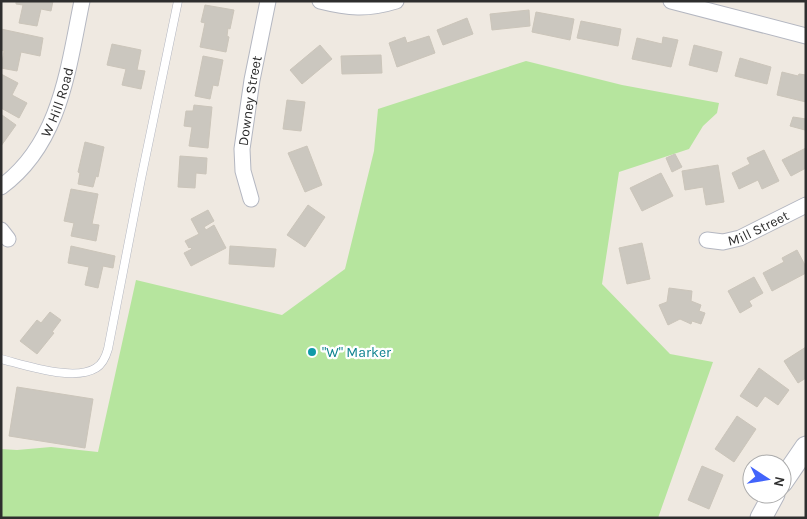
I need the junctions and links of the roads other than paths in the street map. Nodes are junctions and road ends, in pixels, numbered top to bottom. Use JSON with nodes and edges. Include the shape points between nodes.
{"nodes":[{"id":1,"x":82,"y":1,"type":"edge"},
{"id":2,"x":178,"y":1,"type":"edge"},
{"id":3,"x":268,"y":1,"type":"edge"},
{"id":4,"x":320,"y":1,"type":"edge"},
{"id":5,"x":396,"y":1,"type":"edge"},
{"id":6,"x":670,"y":1,"type":"edge"},
{"id":7,"x":806,"y":36,"type":"edge"},
{"id":8,"x":1,"y":187,"type":"edge"},
{"id":9,"x":251,"y":199,"type":"dead end"},
{"id":10,"x":806,"y":205,"type":"edge"},
{"id":11,"x":708,"y":240,"type":"dead end"},
{"id":12,"x":1,"y":359,"type":"edge"},
{"id":13,"x":806,"y":447,"type":"edge"},
{"id":14,"x":792,"y":467,"type":"edge"},
{"id":15,"x":769,"y":504,"type":"edge"},
{"id":16,"x":761,"y":518,"type":"edge"}],
"edges":[{"from":1,"to":8,"type":"street","name":"W Hill Road","via":[[55,118],[25,165]]},
{"from":2,"to":12,"type":"lane","via":[[104,359],[89,372],[73,373]]},
{"from":3,"to":9,"type":"street","name":"Downey Street","via":[[242,149],[243,171]]},
{"from":4,"to":5,"type":"street","via":[[349,8],[382,6]]},
{"from":6,"to":7,"type":"street"},
{"from":10,"to":11,"type":"street","name":"Mill Street","via":[[740,238],[724,242]]},
{"from":13,"to":14,"type":"street"},
{"from":15,"to":16,"type":"street"}]}
